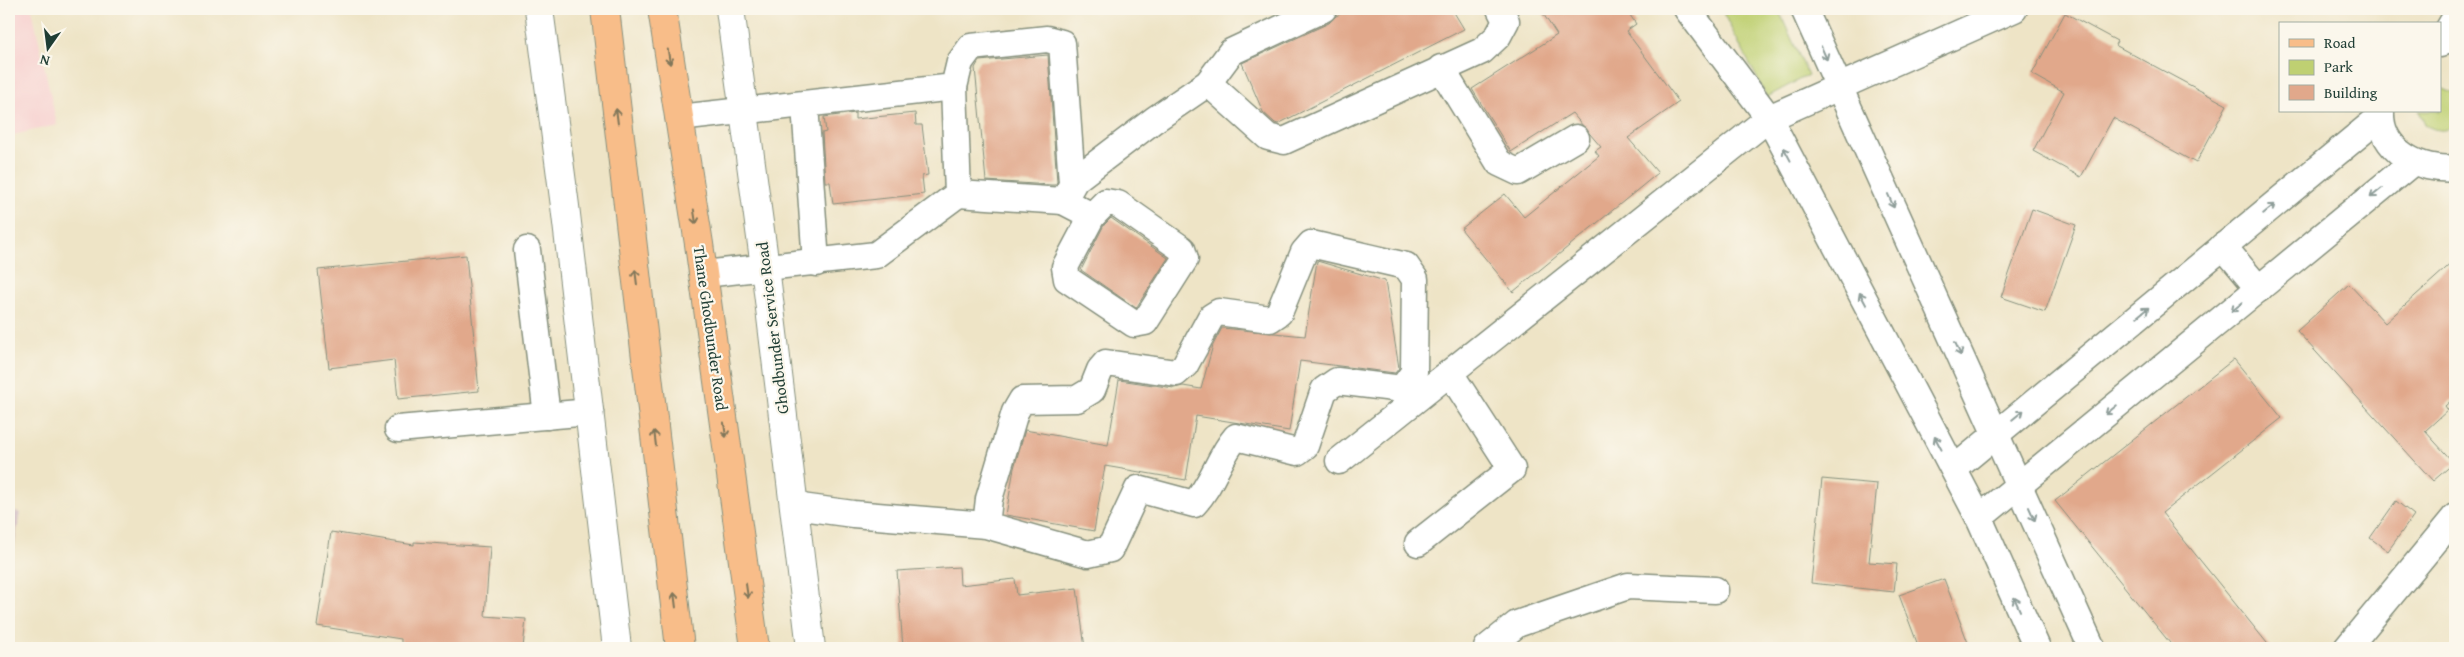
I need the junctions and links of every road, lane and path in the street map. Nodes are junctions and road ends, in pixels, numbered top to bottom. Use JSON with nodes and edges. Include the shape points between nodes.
{"nodes":[{"id":1,"x":539,"y":9,"type":"edge"},
{"id":2,"x":605,"y":9,"type":"edge"},
{"id":3,"x":662,"y":9,"type":"edge"},
{"id":4,"x":730,"y":9,"type":"edge"},
{"id":5,"x":1323,"y":9,"type":"edge"},
{"id":6,"x":1500,"y":9,"type":"edge"},
{"id":7,"x":1686,"y":9,"type":"edge"},
{"id":8,"x":1804,"y":9,"type":"edge"},
{"id":9,"x":2014,"y":9,"type":"edge"},
{"id":10,"x":2455,"y":18,"type":"edge"},
{"id":11,"x":2442,"y":41,"type":"edge"},
{"id":12,"x":2442,"y":49,"type":"edge"},
{"id":13,"x":2455,"y":51,"type":"edge"},
{"id":14,"x":1441,"y":68,"type":"junction"},
{"id":15,"x":1208,"y":83,"type":"junction"},
{"id":16,"x":954,"y":87,"type":"junction"},
{"id":17,"x":1840,"y":88,"type":"junction"},
{"id":18,"x":805,"y":105,"type":"junction"},
{"id":19,"x":744,"y":111,"type":"junction"},
{"id":20,"x":2380,"y":114,"type":"edge"},
{"id":21,"x":679,"y":118,"type":"junction"},
{"id":22,"x":1769,"y":118,"type":"junction"},
{"id":23,"x":1576,"y":138,"type":"dead end"},
{"id":24,"x":2413,"y":162,"type":"junction"},
{"id":25,"x":2455,"y":168,"type":"edge"},
{"id":26,"x":1068,"y":192,"type":"junction"},
{"id":27,"x":958,"y":194,"type":"junction"},
{"id":28,"x":1092,"y":216,"type":"junction"},
{"id":29,"x":2224,"y":246,"type":"junction"},
{"id":30,"x":527,"y":250,"type":"dead end"},
{"id":31,"x":816,"y":263,"type":"junction"},
{"id":32,"x":765,"y":267,"type":"junction"},
{"id":33,"x":704,"y":274,"type":"junction"},
{"id":34,"x":2259,"y":289,"type":"junction"},
{"id":35,"x":1450,"y":373,"type":"junction"},
{"id":36,"x":590,"y":412,"type":"junction"},
{"id":37,"x":547,"y":416,"type":"junction"},
{"id":38,"x":398,"y":429,"type":"dead end"},
{"id":39,"x":1996,"y":433,"type":"junction"},
{"id":40,"x":1339,"y":461,"type":"dead end"},
{"id":41,"x":1954,"y":469,"type":"junction"},
{"id":42,"x":2020,"y":486,"type":"junction"},
{"id":43,"x":794,"y":506,"type":"junction"},
{"id":44,"x":2455,"y":517,"type":"edge"},
{"id":45,"x":1979,"y":518,"type":"junction"},
{"id":46,"x":986,"y":525,"type":"junction"},
{"id":47,"x":1418,"y":543,"type":"dead end"},
{"id":48,"x":1715,"y":590,"type":"dead end"},
{"id":49,"x":617,"y":648,"type":"edge"},
{"id":50,"x":680,"y":648,"type":"edge"},
{"id":51,"x":755,"y":648,"type":"edge"},
{"id":52,"x":811,"y":648,"type":"edge"},
{"id":53,"x":1487,"y":648,"type":"edge"},
{"id":54,"x":2037,"y":648,"type":"edge"},
{"id":55,"x":2092,"y":648,"type":"edge"},
{"id":56,"x":2348,"y":648,"type":"edge"}],
"edges":[{"from":1,"to":36,"type":"street"},
{"from":50,"to":2,"type":"main road","one_way":true},
{"from":3,"to":21,"type":"main road","name":"Thane Ghodbunder Road","one_way":true},
{"from":4,"to":19,"type":"street","name":"Ghodbunder Service Road"},
{"from":5,"to":15,"type":"street","via":[[1231,52]]},
{"from":6,"to":14,"type":"street","via":[[1506,21],[1498,36],[1482,51]]},
{"from":7,"to":22,"type":"street"},
{"from":8,"to":17,"type":"street","one_way":true},
{"from":9,"to":17,"type":"street"},
{"from":10,"to":11,"type":"street"},
{"from":12,"to":13,"type":"street"},
{"from":14,"to":15,"type":"street","via":[[1284,141],[1268,137]]},
{"from":14,"to":23,"type":"street","via":[[1499,163],[1518,172]]},
{"from":15,"to":26,"type":"street","via":[[1154,120]]},
{"from":16,"to":18,"type":"street"},
{"from":16,"to":26,"type":"street","via":[[960,62],[970,48],[1047,39],[1062,43]]},
{"from":16,"to":27,"type":"street"},
{"from":17,"to":22,"type":"street"},
{"from":17,"to":39,"type":"street","one_way":true},
{"from":18,"to":19,"type":"street"},
{"from":18,"to":31,"type":"street"},
{"from":19,"to":21,"type":"street"},
{"from":19,"to":32,"type":"street","name":"Ghodbunder Service Road"},
{"from":20,"to":24,"type":"street","via":[[2387,136],[2398,152]]},
{"from":29,"to":20,"type":"street","one_way":true},
{"from":21,"to":33,"type":"main road","name":"Thane Ghodbunder Road","one_way":true},
{"from":22,"to":35,"type":"street"},
{"from":41,"to":22,"type":"street","one_way":true,"via":[[1941,450]]},
{"from":24,"to":25,"type":"street","via":[[2434,169]]},
{"from":24,"to":34,"type":"street","one_way":true},
{"from":26,"to":27,"type":"street"},
{"from":26,"to":28,"type":"street"},
{"from":27,"to":31,"type":"street","via":[[876,255]]},
{"from":28,"to":28,"type":"street","via":[[1106,202],[1118,204],[1182,249],[1186,259],[1145,322],[1134,324],[1067,279],[1065,267]]},
{"from":29,"to":34,"type":"street"},
{"from":39,"to":29,"type":"street","one_way":true},
{"from":30,"to":37,"type":"street"},
{"from":31,"to":32,"type":"street"},
{"from":32,"to":33,"type":"street"},
{"from":32,"to":43,"type":"street","name":"Ghodbunder Service Road"},
{"from":33,"to":51,"type":"main road","name":"Thane Ghodbunder Road","one_way":true},
{"from":34,"to":42,"type":"street","one_way":true},
{"from":35,"to":40,"type":"street"},
{"from":35,"to":47,"type":"street","via":[[1512,469]]},
{"from":36,"to":37,"type":"street"},
{"from":36,"to":49,"type":"street"},
{"from":37,"to":38,"type":"street"},
{"from":39,"to":41,"type":"street"},
{"from":39,"to":42,"type":"street"},
{"from":41,"to":45,"type":"street"},
{"from":42,"to":45,"type":"street"},
{"from":42,"to":55,"type":"street","one_way":true},
{"from":43,"to":46,"type":"street"},
{"from":43,"to":52,"type":"street","name":"Ghodbunder Service Road"},
{"from":44,"to":56,"type":"street"},
{"from":54,"to":45,"type":"street","one_way":true},
{"from":46,"to":46,"type":"street","via":[[1088,554],[1110,549],[1138,489],[1194,504],[1206,491],[1226,449],[1236,437],[1296,452],[1305,446],[1324,390],[1337,381],[1402,389],[1414,372],[1415,279],[1406,266],[1311,244],[1304,252],[1279,313],[1270,319],[1220,312],[1211,317],[1185,365],[1176,373],[1106,363],[1092,390],[1077,399],[1022,400],[1015,412],[989,499]]},
{"from":48,"to":53,"type":"street","via":[[1628,586],[1517,624]]}]}
